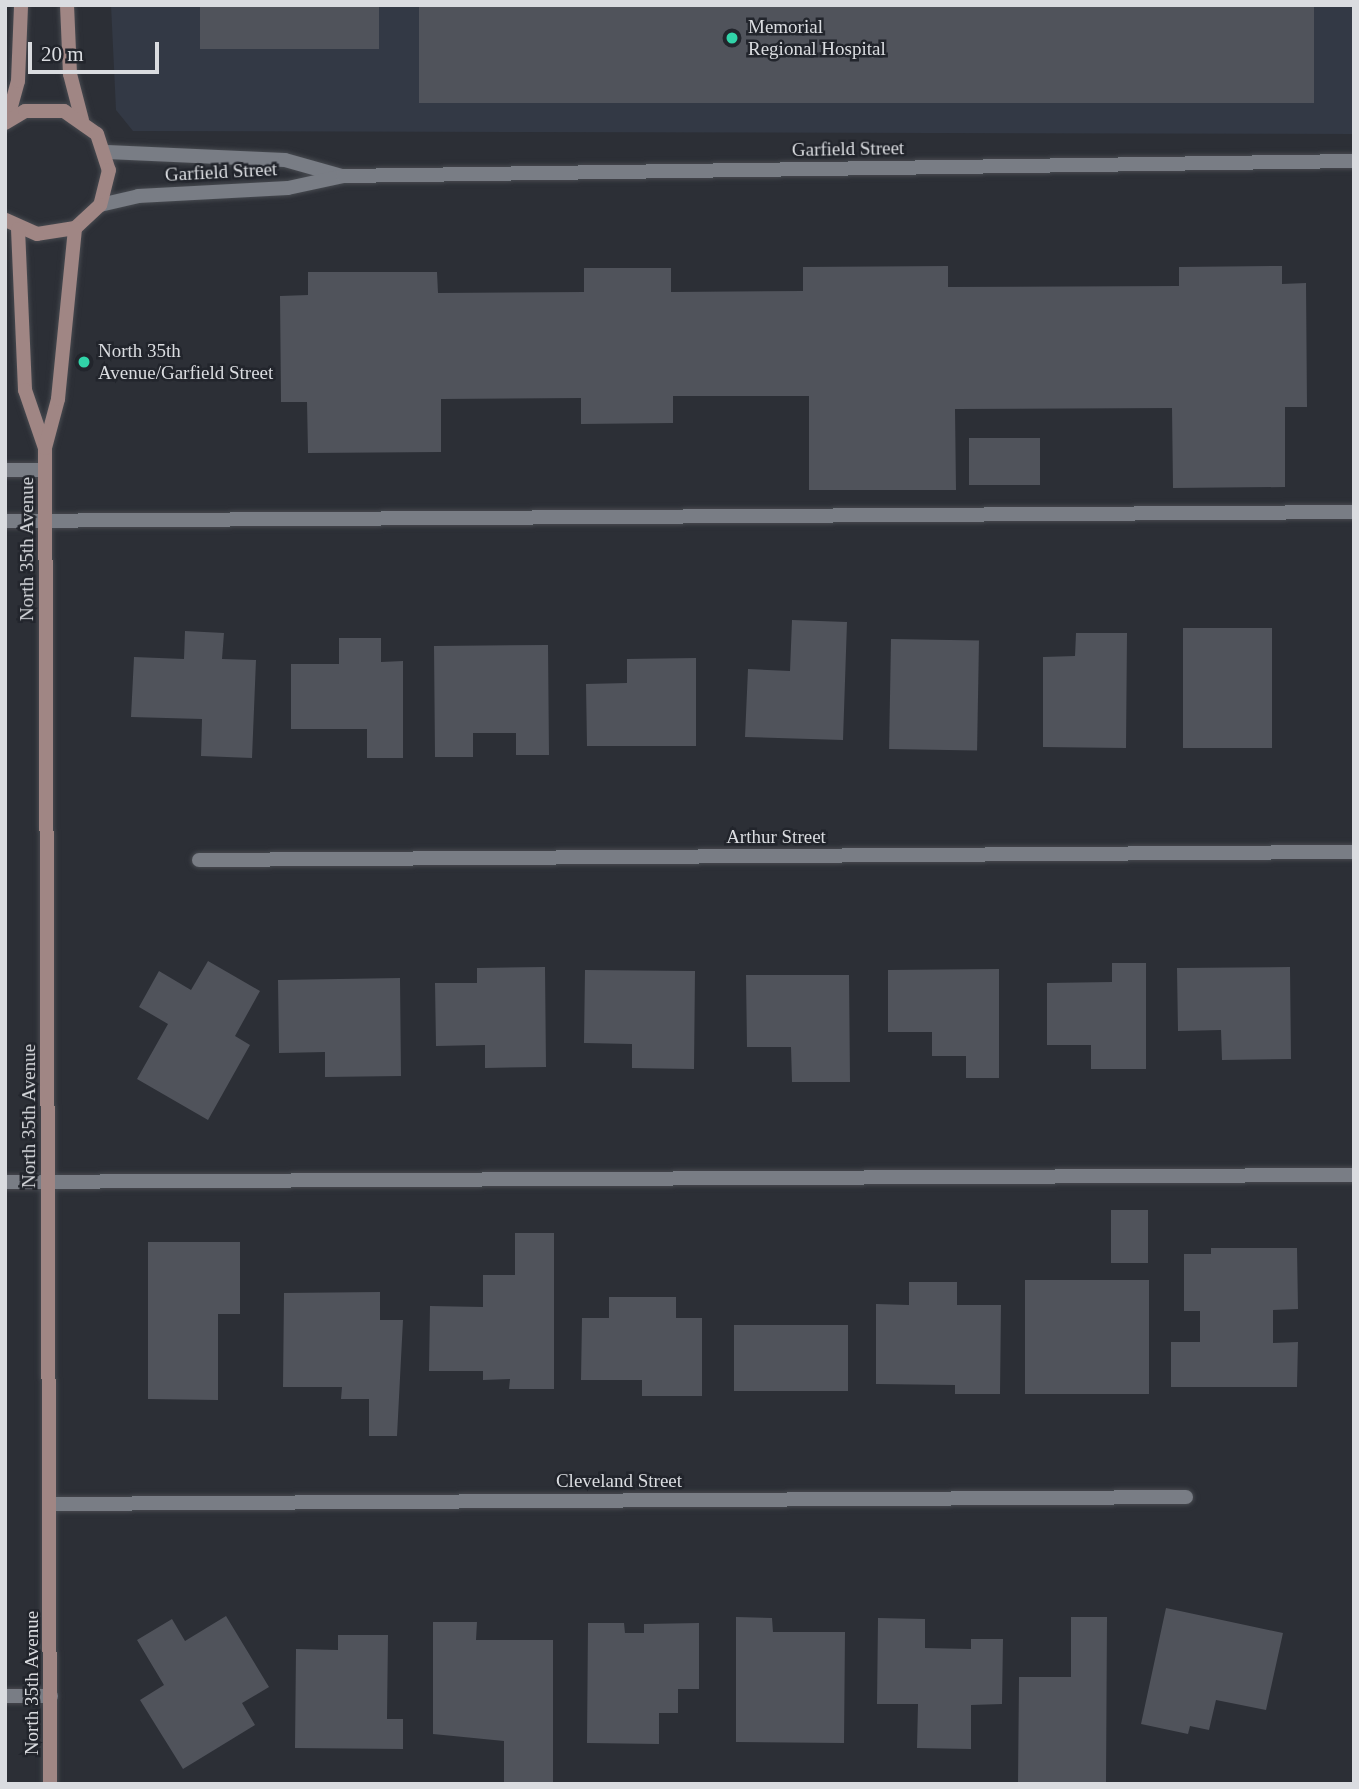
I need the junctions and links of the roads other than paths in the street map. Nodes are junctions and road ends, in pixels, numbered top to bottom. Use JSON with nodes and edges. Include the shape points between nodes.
{"nodes":[{"id":1,"x":21,"y":5,"type":"edge"},
{"id":2,"x":66,"y":5,"type":"edge"},
{"id":3,"x":82,"y":120,"type":"junction"},
{"id":4,"x":6,"y":122,"type":"edge"},
{"id":5,"x":107,"y":152,"type":"junction"},
{"id":6,"x":1354,"y":161,"type":"edge"},
{"id":7,"x":343,"y":176,"type":"junction"},
{"id":8,"x":100,"y":205,"type":"junction"},
{"id":9,"x":5,"y":220,"type":"edge"},
{"id":10,"x":18,"y":229,"type":"junction"},
{"id":11,"x":75,"y":229,"type":"junction"},
{"id":12,"x":45,"y":448,"type":"junction"},
{"id":13,"x":5,"y":470,"type":"edge"},
{"id":14,"x":46,"y":470,"type":"junction"},
{"id":15,"x":1354,"y":512,"type":"edge"},
{"id":16,"x":5,"y":521,"type":"edge"},
{"id":17,"x":46,"y":521,"type":"junction"},
{"id":18,"x":1354,"y":852,"type":"edge"},
{"id":19,"x":199,"y":860,"type":"dead end"},
{"id":20,"x":1354,"y":1175,"type":"edge"},
{"id":21,"x":5,"y":1182,"type":"edge"},
{"id":22,"x":48,"y":1182,"type":"junction"},
{"id":23,"x":1186,"y":1497,"type":"dead end"},
{"id":24,"x":52,"y":1504,"type":"junction"},
{"id":25,"x":5,"y":1696,"type":"edge"},
{"id":26,"x":51,"y":1696,"type":"junction"},
{"id":27,"x":50,"y":1784,"type":"edge"}],
"edges":[{"from":1,"to":4,"type":"street","via":[[18,81]]},
{"from":2,"to":3,"type":"street","via":[[70,75]]},
{"from":3,"to":4,"type":"street","via":[[45,108]]},
{"from":3,"to":5,"type":"street"},
{"from":5,"to":7,"type":"street","name":"Garfield Street","via":[[272,159]]},
{"from":5,"to":8,"type":"street","via":[[110,170]]},
{"from":6,"to":7,"type":"street","name":"Garfield Street"},
{"from":7,"to":8,"type":"street","name":"Garfield Street","via":[[288,188],[138,196]]},
{"from":8,"to":11,"type":"street"},
{"from":9,"to":10,"type":"street"},
{"from":10,"to":11,"type":"street","via":[[56,235]]},
{"from":10,"to":12,"type":"street","name":"North 35th Avenue","via":[[25,390]]},
{"from":11,"to":12,"type":"street","name":"North 35th Avenue","via":[[58,400]]},
{"from":12,"to":14,"type":"street","name":"North 35th Avenue"},
{"from":13,"to":14,"type":"street"},
{"from":14,"to":17,"type":"street","name":"North 35th Avenue"},
{"from":15,"to":17,"type":"street"},
{"from":16,"to":17,"type":"street"},
{"from":17,"to":22,"type":"street","name":"North 35th Avenue"},
{"from":18,"to":19,"type":"street","name":"Arthur Street"},
{"from":20,"to":22,"type":"street"},
{"from":21,"to":22,"type":"street"},
{"from":22,"to":24,"type":"street","name":"North 35th Avenue"},
{"from":23,"to":24,"type":"street","name":"Cleveland Street"},
{"from":24,"to":26,"type":"street","name":"North 35th Avenue"},
{"from":25,"to":26,"type":"street"},
{"from":26,"to":27,"type":"street","name":"North 35th Avenue"}]}
